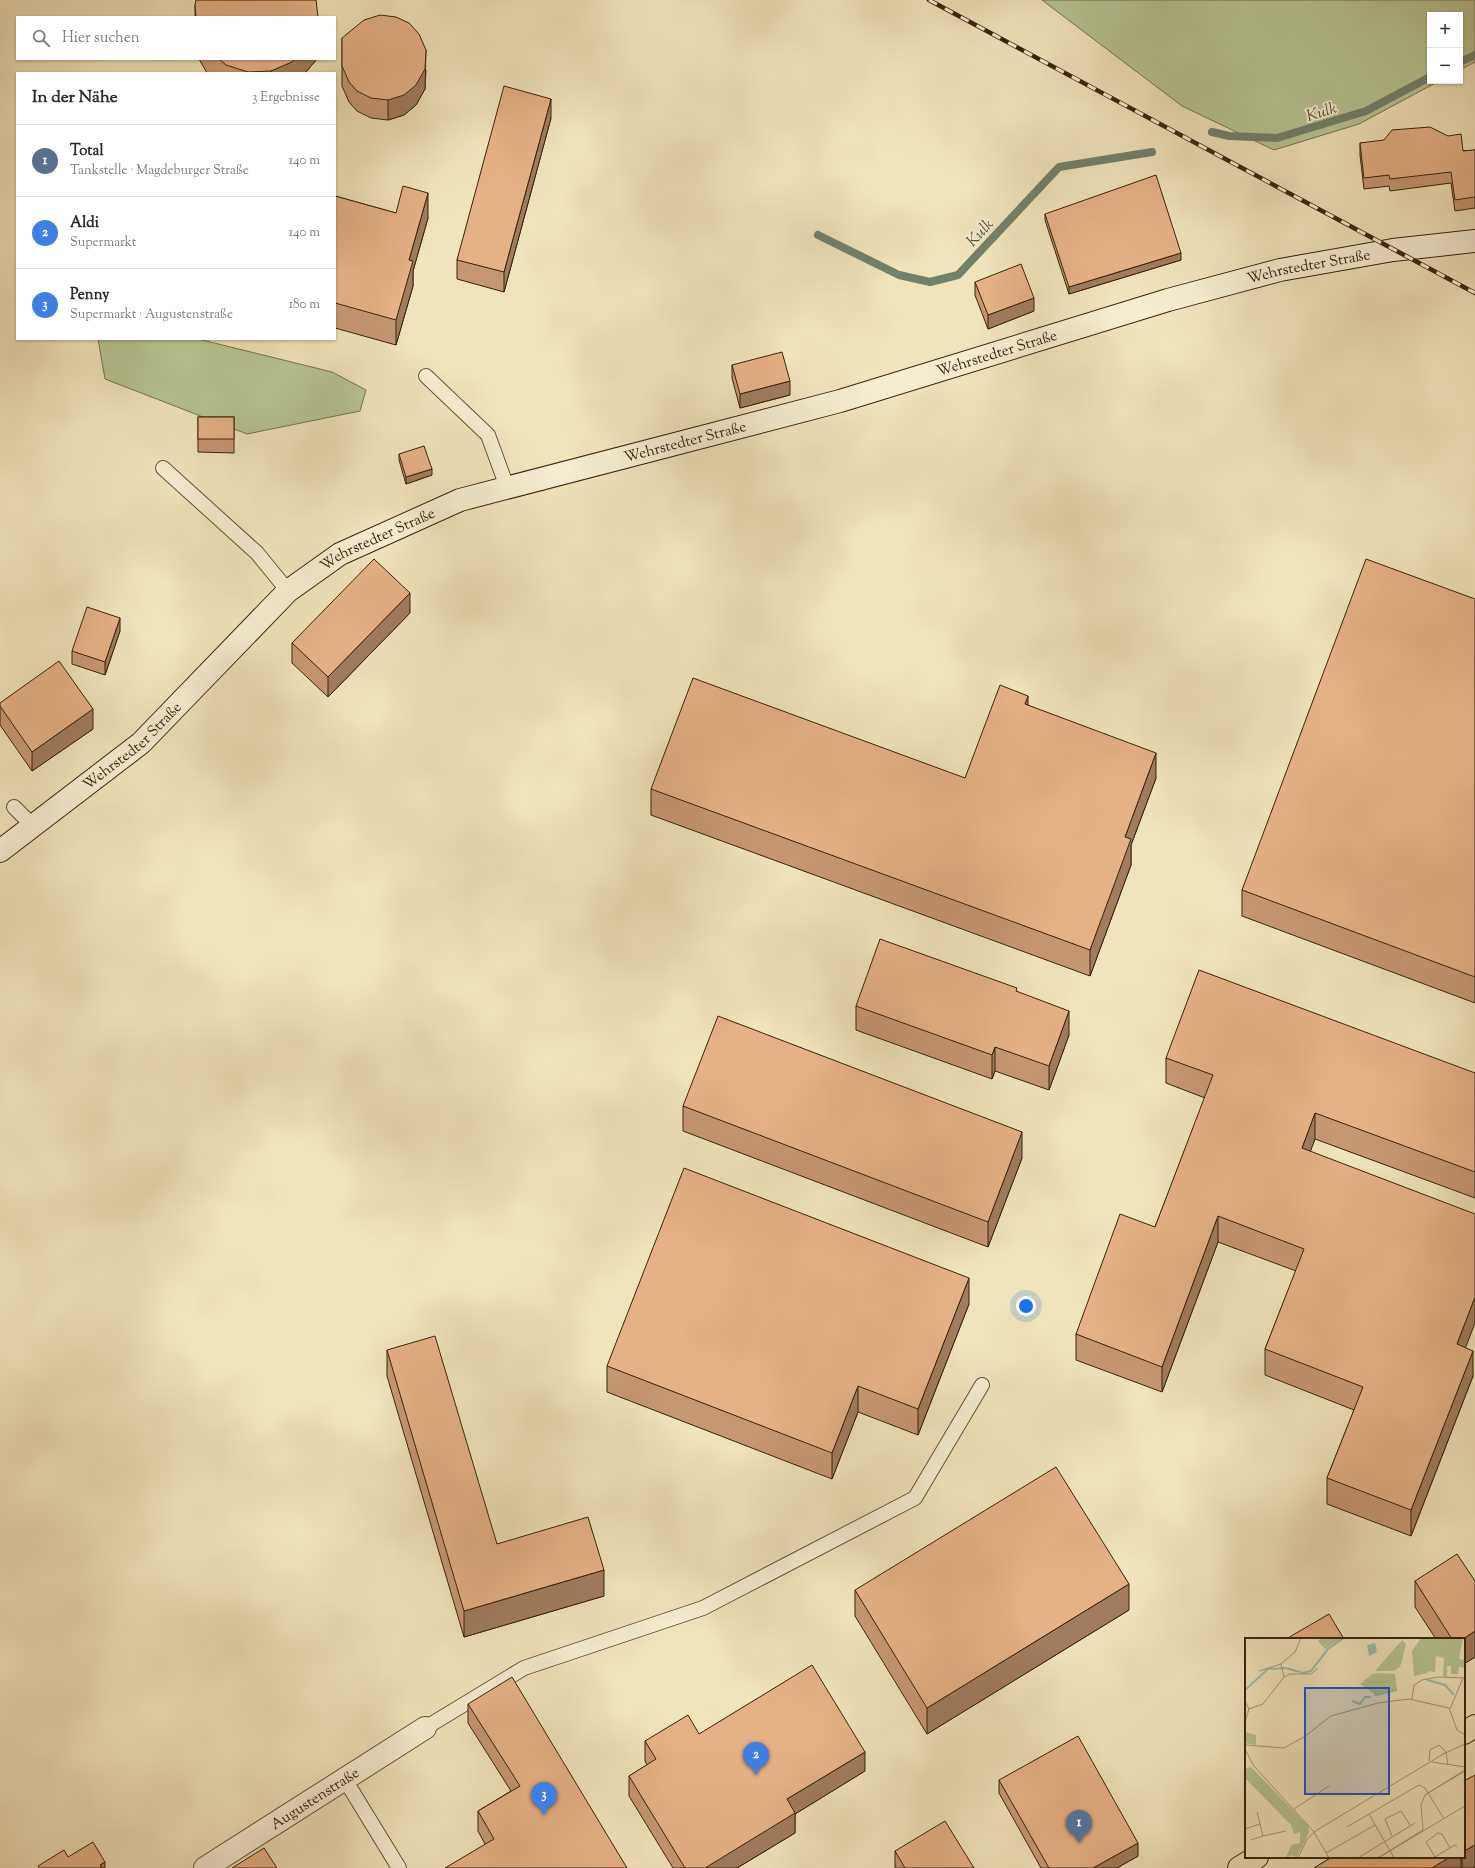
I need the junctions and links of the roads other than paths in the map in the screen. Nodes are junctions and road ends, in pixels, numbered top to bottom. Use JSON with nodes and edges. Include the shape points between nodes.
{"nodes":[{"id":1,"x":1475,"y":241,"type":"edge"},
{"id":2,"x":426,"y":376,"type":"dead end"},
{"id":3,"x":163,"y":468,"type":"dead end"},
{"id":4,"x":507,"y":487,"type":"junction"},
{"id":5,"x":288,"y":591,"type":"junction"},
{"id":6,"x":14,"y":807,"type":"dead end"},
{"id":7,"x":33,"y":826,"type":"junction"},
{"id":8,"x":0,"y":851,"type":"edge"},
{"id":9,"x":982,"y":1385,"type":"dead end"},
{"id":10,"x":1475,"y":1726,"type":"edge"},
{"id":11,"x":425,"y":1728,"type":"joint"},
{"id":12,"x":1465,"y":1732,"type":"edge"},
{"id":13,"x":344,"y":1778,"type":"junction"},
{"id":14,"x":1255,"y":1858,"type":"edge"},
{"id":15,"x":205,"y":1868,"type":"edge"},
{"id":16,"x":399,"y":1868,"type":"edge"},
{"id":17,"x":1239,"y":1868,"type":"edge"}],
"edges":[{"from":1,"to":4,"type":"street","name":"Wehrstedter Straße","via":[[1379,252],[1280,270],[1168,300],[840,401]]},
{"from":2,"to":4,"type":"lane","via":[[488,435]]},
{"from":3,"to":5,"type":"lane","via":[[257,554]]},
{"from":4,"to":5,"type":"street","name":"Wehrstedter Straße","via":[[460,500],[340,554]]},
{"from":5,"to":7,"type":"street","name":"Wehrstedter Straße","via":[[141,743]]},
{"from":6,"to":7,"type":"lane"},
{"from":7,"to":8,"type":"street","name":"Wehrstedter Straße"},
{"from":9,"to":11,"type":"lane","via":[[915,1498],[703,1608],[524,1668]]},
{"from":10,"to":12,"type":"main road"},
{"from":11,"to":13,"type":"street","name":"Augustenstraße"},
{"from":13,"to":15,"type":"street","name":"Augustenstraße"},
{"from":13,"to":16,"type":"lane"},
{"from":14,"to":17,"type":"main road"}]}
